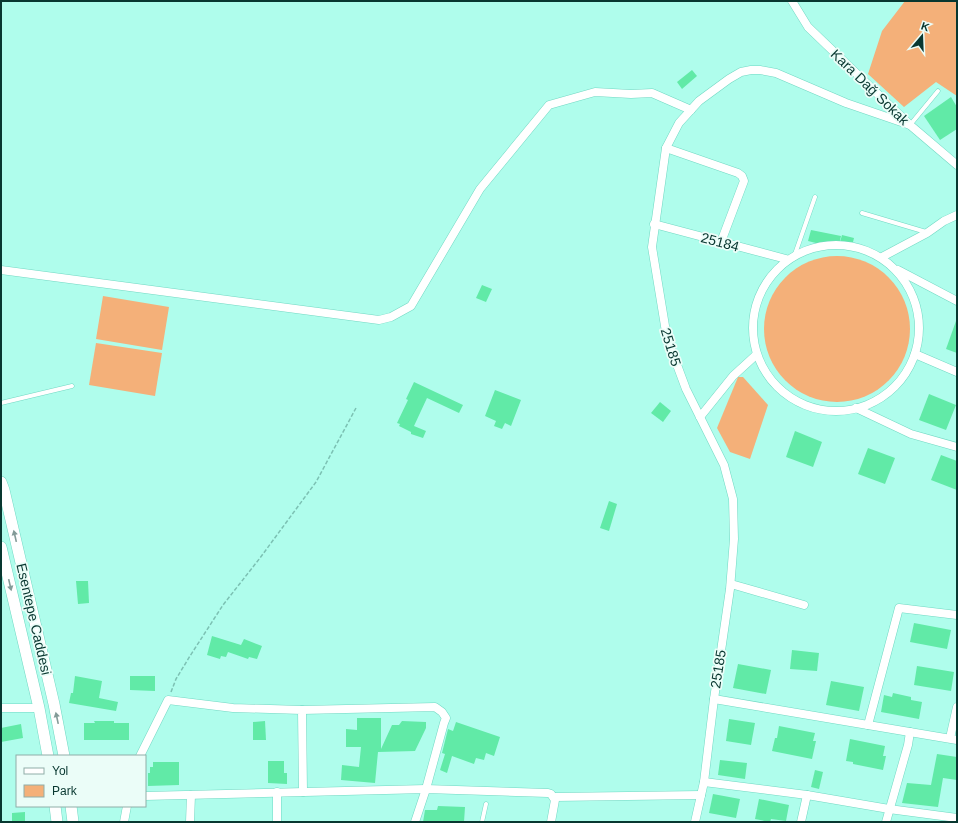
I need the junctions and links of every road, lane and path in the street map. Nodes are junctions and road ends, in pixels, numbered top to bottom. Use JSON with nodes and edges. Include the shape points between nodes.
{"nodes":[{"id":1,"x":792,"y":1,"type":"edge"},
{"id":2,"x":938,"y":91,"type":"dead end"},
{"id":3,"x":691,"y":110,"type":"junction"},
{"id":4,"x":910,"y":125,"type":"junction"},
{"id":5,"x":666,"y":148,"type":"junction"},
{"id":6,"x":957,"y":165,"type":"edge"},
{"id":7,"x":815,"y":197,"type":"dead end"},
{"id":8,"x":862,"y":213,"type":"dead end"},
{"id":9,"x":957,"y":215,"type":"edge"},
{"id":10,"x":654,"y":224,"type":"junction"},
{"id":11,"x":927,"y":233,"type":"junction"},
{"id":12,"x":721,"y":242,"type":"junction"},
{"id":13,"x":795,"y":254,"type":"junction"},
{"id":14,"x":882,"y":257,"type":"junction"},
{"id":15,"x":786,"y":259,"type":"junction"},
{"id":16,"x":896,"y":269,"type":"junction"},
{"id":17,"x":1,"y":270,"type":"edge"},
{"id":18,"x":957,"y":301,"type":"edge"},
{"id":19,"x":915,"y":354,"type":"junction"},
{"id":20,"x":756,"y":355,"type":"junction"},
{"id":21,"x":957,"y":372,"type":"edge"},
{"id":22,"x":72,"y":386,"type":"dead end"},
{"id":23,"x":1,"y":403,"type":"edge"},
{"id":24,"x":356,"y":408,"type":"dead end"},
{"id":25,"x":856,"y":408,"type":"junction"},
{"id":26,"x":700,"y":417,"type":"junction"},
{"id":27,"x":957,"y":447,"type":"edge"},
{"id":28,"x":1,"y":482,"type":"edge"},
{"id":29,"x":1,"y":546,"type":"edge"},
{"id":30,"x":731,"y":584,"type":"junction"},
{"id":31,"x":804,"y":605,"type":"dead end"},
{"id":32,"x":957,"y":615,"type":"edge"},
{"id":33,"x":714,"y":699,"type":"junction"},
{"id":34,"x":168,"y":700,"type":"junction"},
{"id":35,"x":957,"y":707,"type":"edge"},
{"id":36,"x":1,"y":708,"type":"edge"},
{"id":37,"x":39,"y":708,"type":"junction"},
{"id":38,"x":302,"y":710,"type":"junction"},
{"id":39,"x":868,"y":725,"type":"junction"},
{"id":40,"x":910,"y":732,"type":"junction"},
{"id":41,"x":954,"y":739,"type":"edge"},
{"id":42,"x":48,"y":755,"type":"edge"},
{"id":43,"x":64,"y":755,"type":"edge"},
{"id":44,"x":140,"y":755,"type":"edge"},
{"id":45,"x":704,"y":782,"type":"junction"},
{"id":46,"x":426,"y":789,"type":"junction"},
{"id":47,"x":277,"y":792,"type":"junction"},
{"id":48,"x":303,"y":792,"type":"junction"},
{"id":49,"x":191,"y":795,"type":"junction"},
{"id":50,"x":701,"y":795,"type":"junction"},
{"id":51,"x":807,"y":795,"type":"junction"},
{"id":52,"x":146,"y":796,"type":"edge"},
{"id":53,"x":554,"y":797,"type":"junction"},
{"id":54,"x":486,"y":804,"type":"dead end"},
{"id":55,"x":55,"y":807,"type":"edge"},
{"id":56,"x":71,"y":807,"type":"edge"},
{"id":57,"x":127,"y":807,"type":"edge"},
{"id":58,"x":889,"y":809,"type":"junction"},
{"id":59,"x":957,"y":818,"type":"edge"},
{"id":60,"x":57,"y":822,"type":"edge"},
{"id":61,"x":73,"y":822,"type":"edge"},
{"id":62,"x":124,"y":822,"type":"edge"},
{"id":63,"x":190,"y":822,"type":"edge"},
{"id":64,"x":277,"y":822,"type":"edge"},
{"id":65,"x":415,"y":822,"type":"edge"},
{"id":66,"x":482,"y":822,"type":"edge"},
{"id":67,"x":551,"y":822,"type":"edge"},
{"id":68,"x":695,"y":822,"type":"edge"},
{"id":69,"x":801,"y":822,"type":"edge"},
{"id":70,"x":886,"y":822,"type":"edge"}],
"edges":[{"from":1,"to":4,"type":"street","name":"Kara Dağ Sokak","via":[[808,27]]},
{"from":2,"to":4,"type":"lane"},
{"from":3,"to":4,"type":"street","name":"25185","via":[[699,101],[741,72],[760,70],[776,73]]},
{"from":3,"to":5,"type":"street","name":"25185","via":[[679,123]]},
{"from":3,"to":17,"type":"street","via":[[652,93],[595,92],[549,105],[480,189],[411,306],[380,320]]},
{"from":4,"to":6,"type":"street","name":"Kara Dağ Sokak"},
{"from":5,"to":10,"type":"street","name":"25185"},
{"from":5,"to":12,"type":"street","via":[[742,176],[744,181]]},
{"from":7,"to":13,"type":"lane"},
{"from":8,"to":11,"type":"lane"},
{"from":9,"to":11,"type":"street"},
{"from":10,"to":12,"type":"street","name":"25184"},
{"from":10,"to":26,"type":"street","name":"25185","via":[[652,247],[666,338]]},
{"from":11,"to":14,"type":"street"},
{"from":12,"to":15,"type":"street","name":"25184"},
{"from":13,"to":14,"type":"street","via":[[816,249],[838,248],[862,250]]},
{"from":13,"to":15,"type":"street"},
{"from":14,"to":16,"type":"street"},
{"from":15,"to":20,"type":"street","via":[[773,271],[755,302],[752,332]]},
{"from":16,"to":18,"type":"street"},
{"from":16,"to":19,"type":"street","via":[[910,288],[918,309],[920,332]]},
{"from":19,"to":21,"type":"street"},
{"from":19,"to":25,"type":"street","via":[[906,373],[892,389],[876,401]]},
{"from":20,"to":25,"type":"street","via":[[768,377],[786,394],[807,406],[831,411]]},
{"from":20,"to":26,"type":"street","via":[[733,376]]},
{"from":22,"to":23,"type":"lane"},
{"from":24,"to":34,"type":"path","via":[[316,482],[223,605],[176,679]]},
{"from":25,"to":27,"type":"street","via":[[911,434]]},
{"from":26,"to":30,"type":"street","name":"25185","via":[[724,465],[733,499]]},
{"from":43,"to":28,"type":"main road","name":"Esentepe Caddesi","one_way":true},
{"from":29,"to":37,"type":"main road","name":"Esentepe Caddesi","one_way":true},
{"from":30,"to":31,"type":"street"},
{"from":30,"to":33,"type":"street","name":"25185"},
{"from":32,"to":39,"type":"street","via":[[899,608]]},
{"from":33,"to":39,"type":"street"},
{"from":33,"to":45,"type":"street","name":"25185"},
{"from":34,"to":38,"type":"street","via":[[233,708]]},
{"from":34,"to":44,"type":"street"},
{"from":35,"to":41,"type":"street"},
{"from":36,"to":37,"type":"street"},
{"from":37,"to":42,"type":"main road","name":"Esentepe Caddesi"},
{"from":38,"to":46,"type":"street","via":[[435,707],[439,709],[446,718]]},
{"from":38,"to":48,"type":"street"},
{"from":39,"to":40,"type":"street"},
{"from":40,"to":41,"type":"street"},
{"from":40,"to":58,"type":"street"},
{"from":45,"to":50,"type":"street","name":"25185"},
{"from":45,"to":51,"type":"street"},
{"from":46,"to":48,"type":"street"},
{"from":46,"to":53,"type":"street","via":[[548,793]]},
{"from":46,"to":65,"type":"street"},
{"from":47,"to":48,"type":"street"},
{"from":47,"to":49,"type":"street"},
{"from":47,"to":64,"type":"street"},
{"from":49,"to":52,"type":"street"},
{"from":49,"to":63,"type":"street"},
{"from":50,"to":53,"type":"street"},
{"from":50,"to":68,"type":"street","name":"25185"},
{"from":51,"to":58,"type":"street"},
{"from":51,"to":69,"type":"street"},
{"from":53,"to":67,"type":"street"},
{"from":54,"to":66,"type":"lane"},
{"from":55,"to":60,"type":"main road"},
{"from":56,"to":61,"type":"main road"},
{"from":57,"to":62,"type":"street"},
{"from":58,"to":59,"type":"street"},
{"from":58,"to":70,"type":"street"}]}
